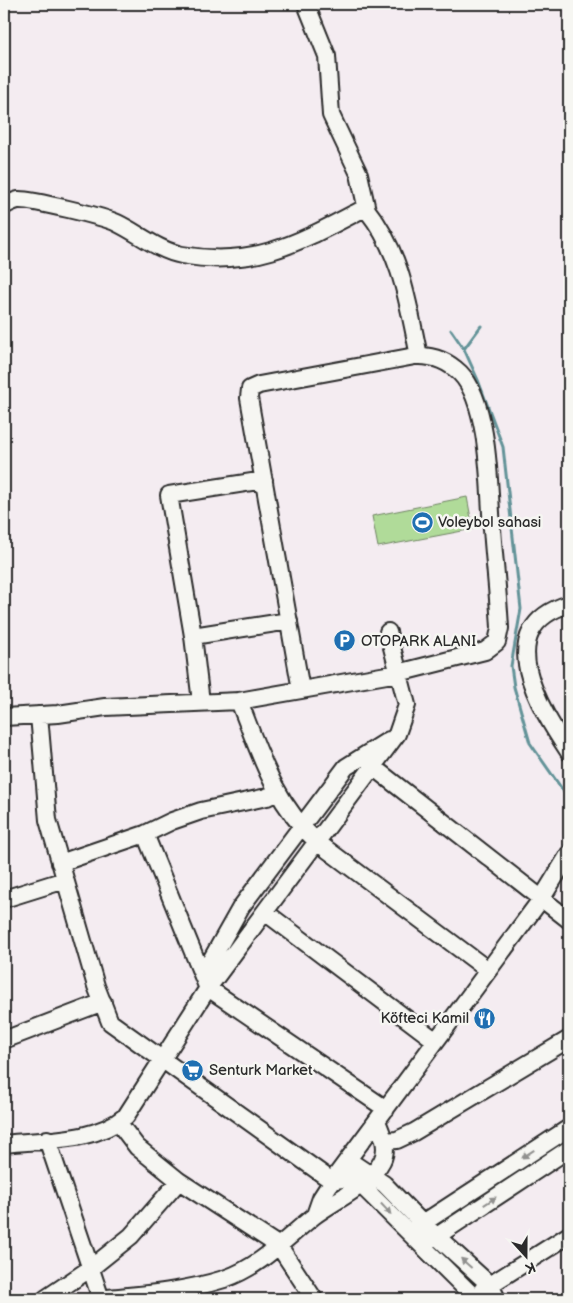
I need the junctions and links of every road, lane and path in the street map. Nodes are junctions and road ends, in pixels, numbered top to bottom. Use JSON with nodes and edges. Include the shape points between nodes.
{"nodes":[{"id":1,"x":306,"y":4,"type":"edge"},
{"id":2,"x":4,"y":206,"type":"edge"},
{"id":3,"x":367,"y":210,"type":"junction"},
{"id":4,"x":419,"y":356,"type":"junction"},
{"id":5,"x":264,"y":480,"type":"junction"},
{"id":6,"x":569,"y":604,"type":"edge"},
{"id":7,"x":289,"y":621,"type":"junction"},
{"id":8,"x":388,"y":632,"type":"dead end"},
{"id":9,"x":193,"y":636,"type":"junction"},
{"id":10,"x":398,"y":673,"type":"junction"},
{"id":11,"x":301,"y":690,"type":"junction"},
{"id":12,"x":239,"y":701,"type":"junction"},
{"id":13,"x":201,"y":702,"type":"junction"},
{"id":14,"x":39,"y":715,"type":"junction"},
{"id":15,"x":4,"y":717,"type":"edge"},
{"id":16,"x":397,"y":734,"type":"junction"},
{"id":17,"x":569,"y":752,"type":"edge"},
{"id":18,"x":373,"y":767,"type":"junction"},
{"id":19,"x":276,"y":792,"type":"junction"},
{"id":20,"x":301,"y":827,"type":"junction"},
{"id":21,"x":145,"y":834,"type":"junction"},
{"id":22,"x":317,"y":842,"type":"junction"},
{"id":23,"x":569,"y":854,"type":"edge"},
{"id":24,"x":60,"y":863,"type":"junction"},
{"id":25,"x":66,"y":880,"type":"junction"},
{"id":26,"x":542,"y":898,"type":"junction"},
{"id":27,"x":4,"y":899,"type":"edge"},
{"id":28,"x":265,"y":912,"type":"junction"},
{"id":29,"x":569,"y":920,"type":"edge"},
{"id":30,"x":488,"y":970,"type":"junction"},
{"id":31,"x":208,"y":988,"type":"junction"},
{"id":32,"x":103,"y":1002,"type":"junction"},
{"id":33,"x":569,"y":1039,"type":"edge"},
{"id":34,"x":4,"y":1040,"type":"edge"},
{"id":35,"x":436,"y":1041,"type":"junction"},
{"id":36,"x":161,"y":1060,"type":"junction"},
{"id":37,"x":381,"y":1115,"type":"junction"},
{"id":38,"x":118,"y":1122,"type":"junction"},
{"id":39,"x":569,"y":1128,"type":"edge"},
{"id":40,"x":47,"y":1139,"type":"junction"},
{"id":41,"x":384,"y":1141,"type":"junction"},
{"id":42,"x":4,"y":1144,"type":"edge"},
{"id":43,"x":569,"y":1149,"type":"edge"},
{"id":44,"x":348,"y":1160,"type":"junction"},
{"id":45,"x":365,"y":1179,"type":"junction"},
{"id":46,"x":180,"y":1181,"type":"junction"},
{"id":47,"x":332,"y":1181,"type":"junction"},
{"id":48,"x":315,"y":1216,"type":"junction"},
{"id":49,"x":422,"y":1223,"type":"junction"},
{"id":50,"x":569,"y":1235,"type":"edge"},
{"id":51,"x":437,"y":1236,"type":"junction"},
{"id":52,"x":414,"y":1238,"type":"junction"},
{"id":53,"x":279,"y":1246,"type":"junction"},
{"id":54,"x":91,"y":1268,"type":"junction"},
{"id":55,"x":494,"y":1292,"type":"edge"},
{"id":56,"x":133,"y":1297,"type":"edge"},
{"id":57,"x":474,"y":1297,"type":"edge"},
{"id":58,"x":45,"y":1299,"type":"edge"},
{"id":59,"x":96,"y":1299,"type":"edge"},
{"id":60,"x":101,"y":1299,"type":"edge"},
{"id":61,"x":314,"y":1299,"type":"edge"}],
"edges":[{"from":1,"to":3,"type":"street","via":[[328,56],[331,115],[359,174]]},
{"from":2,"to":3,"type":"street","via":[[17,200],[37,201],[116,222],[181,255],[223,258],[286,248]]},
{"from":3,"to":4,"type":"street","via":[[396,257],[405,284]]},
{"from":4,"to":5,"type":"street","via":[[250,389]]},
{"from":4,"to":10,"type":"street","via":[[447,362],[461,374],[474,400],[488,458],[500,628],[498,642],[485,651]]},
{"from":5,"to":7,"type":"street"},
{"from":5,"to":9,"type":"street","via":[[168,495]]},
{"from":6,"to":17,"type":"street","via":[[539,619],[527,644],[526,663],[536,700]]},
{"from":7,"to":9,"type":"street"},
{"from":7,"to":11,"type":"street"},
{"from":8,"to":10,"type":"street"},
{"from":9,"to":13,"type":"street"},
{"from":10,"to":11,"type":"street"},
{"from":10,"to":16,"type":"street","via":[[407,705]]},
{"from":11,"to":12,"type":"street"},
{"from":12,"to":13,"type":"street"},
{"from":12,"to":19,"type":"street"},
{"from":13,"to":14,"type":"street","via":[[105,707]]},
{"from":14,"to":15,"type":"street"},
{"from":14,"to":24,"type":"street","via":[[44,795]]},
{"from":16,"to":18,"type":"street"},
{"from":16,"to":20,"type":"street","via":[[346,767]]},
{"from":18,"to":22,"type":"street"},
{"from":18,"to":26,"type":"street"},
{"from":19,"to":20,"type":"street"},
{"from":19,"to":21,"type":"street","via":[[187,816]]},
{"from":20,"to":22,"type":"street"},
{"from":20,"to":31,"type":"street","via":[[241,907],[210,962]]},
{"from":21,"to":24,"type":"street"},
{"from":21,"to":31,"type":"street"},
{"from":22,"to":28,"type":"street"},
{"from":22,"to":30,"type":"street"},
{"from":23,"to":26,"type":"street"},
{"from":24,"to":25,"type":"street"},
{"from":25,"to":27,"type":"street"},
{"from":25,"to":32,"type":"street"},
{"from":26,"to":29,"type":"street"},
{"from":26,"to":30,"type":"street"},
{"from":28,"to":31,"type":"street"},
{"from":28,"to":35,"type":"street"},
{"from":30,"to":35,"type":"street"},
{"from":31,"to":36,"type":"street"},
{"from":31,"to":37,"type":"street"},
{"from":32,"to":34,"type":"street"},
{"from":32,"to":36,"type":"street","via":[[110,1022]]},
{"from":33,"to":41,"type":"street","via":[[414,1132],[397,1140]]},
{"from":35,"to":37,"type":"street"},
{"from":36,"to":38,"type":"street","via":[[126,1116]]},
{"from":36,"to":47,"type":"street"},
{"from":37,"to":41,"type":"street"},
{"from":37,"to":44,"type":"street"},
{"from":38,"to":40,"type":"street","via":[[93,1134]]},
{"from":38,"to":46,"type":"street","via":[[137,1147]]},
{"from":39,"to":49,"type":"street","one_way":true},
{"from":40,"to":42,"type":"street"},
{"from":40,"to":54,"type":"street"},
{"from":41,"to":45,"type":"street","via":[[382,1160]]},
{"from":51,"to":43,"type":"street","one_way":true},
{"from":44,"to":45,"type":"street"},
{"from":44,"to":47,"type":"street"},
{"from":45,"to":47,"type":"street"},
{"from":45,"to":48,"type":"street"},
{"from":45,"to":49,"type":"street","via":[[384,1184]]},
{"from":45,"to":52,"type":"street","one_way":true},
{"from":46,"to":53,"type":"street"},
{"from":46,"to":54,"type":"street","via":[[141,1226]]},
{"from":47,"to":48,"type":"street"},
{"from":48,"to":53,"type":"street"},
{"from":49,"to":51,"type":"street"},
{"from":49,"to":52,"type":"street"},
{"from":50,"to":55,"type":"street"},
{"from":51,"to":52,"type":"street"},
{"from":55,"to":51,"type":"street","one_way":true},
{"from":52,"to":57,"type":"street"},
{"from":53,"to":56,"type":"street","via":[[246,1269],[224,1278]]},
{"from":53,"to":61,"type":"street"},
{"from":54,"to":58,"type":"street"},
{"from":54,"to":60,"type":"street"},
{"from":55,"to":57,"type":"street"},
{"from":56,"to":60,"type":"street"},
{"from":59,"to":60,"type":"street"}]}
